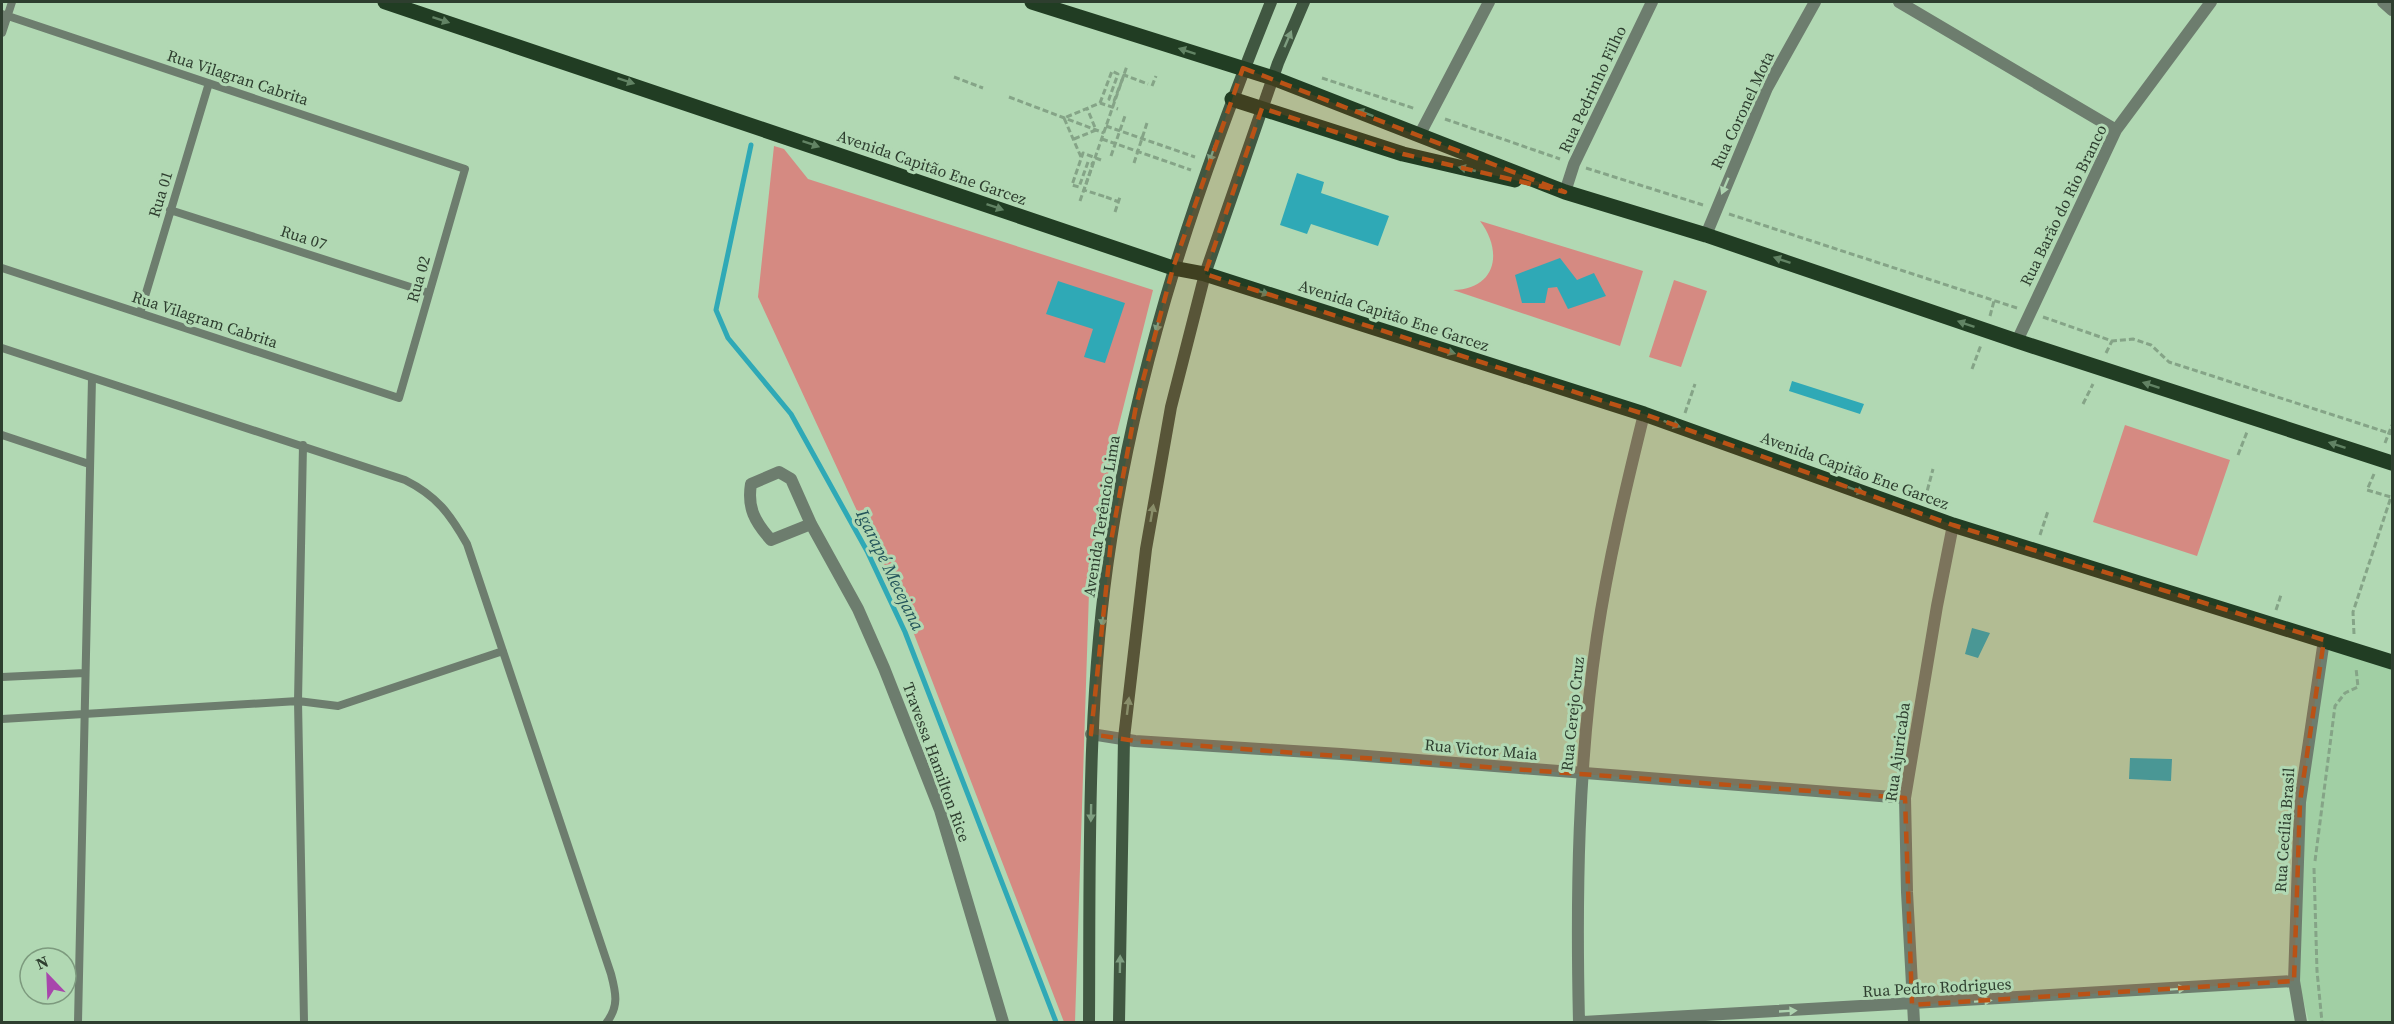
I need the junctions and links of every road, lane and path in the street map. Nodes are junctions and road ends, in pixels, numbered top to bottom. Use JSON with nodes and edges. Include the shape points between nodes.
{"nodes":[{"id":1,"x":12,"y":2,"type":"edge"},
{"id":2,"x":385,"y":2,"type":"edge"},
{"id":3,"x":1032,"y":2,"type":"edge"},
{"id":4,"x":1271,"y":2,"type":"edge"},
{"id":5,"x":1304,"y":2,"type":"edge"},
{"id":6,"x":1489,"y":2,"type":"edge"},
{"id":7,"x":1652,"y":2,"type":"edge"},
{"id":8,"x":1815,"y":2,"type":"edge"},
{"id":9,"x":1899,"y":2,"type":"edge"},
{"id":10,"x":2211,"y":2,"type":"edge"},
{"id":11,"x":2383,"y":2,"type":"edge"},
{"id":12,"x":2392,"y":10,"type":"edge"},
{"id":13,"x":4,"y":15,"type":"edge"},
{"id":14,"x":2,"y":33,"type":"edge"},
{"id":15,"x":1127,"y":66,"type":"dead end"},
{"id":16,"x":1243,"y":68,"type":"junction"},
{"id":17,"x":1156,"y":76,"type":"dead end"},
{"id":18,"x":954,"y":77,"type":"dead end"},
{"id":19,"x":1273,"y":78,"type":"junction"},
{"id":20,"x":1322,"y":78,"type":"dead end"},
{"id":21,"x":209,"y":83,"type":"junction"},
{"id":22,"x":983,"y":88,"type":"dead end"},
{"id":23,"x":1009,"y":98,"type":"dead end"},
{"id":24,"x":1232,"y":99,"type":"junction"},
{"id":25,"x":1100,"y":103,"type":"junction"},
{"id":26,"x":1087,"y":108,"type":"junction"},
{"id":27,"x":1262,"y":108,"type":"junction"},
{"id":28,"x":1118,"y":109,"type":"dead end"},
{"id":29,"x":1432,"y":114,"type":"junction"},
{"id":30,"x":1125,"y":116,"type":"dead end"},
{"id":31,"x":1147,"y":123,"type":"dead end"},
{"id":32,"x":1106,"y":126,"type":"junction"},
{"id":33,"x":2116,"y":130,"type":"junction"},
{"id":34,"x":1120,"y":131,"type":"junction"},
{"id":35,"x":1104,"y":133,"type":"junction"},
{"id":36,"x":1420,"y":134,"type":"junction"},
{"id":37,"x":1074,"y":139,"type":"junction"},
{"id":38,"x":1102,"y":139,"type":"junction"},
{"id":39,"x":1142,"y":139,"type":"junction"},
{"id":40,"x":1115,"y":144,"type":"junction"},
{"id":41,"x":1137,"y":151,"type":"junction"},
{"id":42,"x":1111,"y":156,"type":"dead end"},
{"id":43,"x":1195,"y":157,"type":"dead end"},
{"id":44,"x":1081,"y":158,"type":"junction"},
{"id":45,"x":1101,"y":160,"type":"dead end"},
{"id":46,"x":1134,"y":163,"type":"dead end"},
{"id":47,"x":1574,"y":164,"type":"junction"},
{"id":48,"x":465,"y":169,"type":"joint"},
{"id":49,"x":1191,"y":170,"type":"dead end"},
{"id":50,"x":1565,"y":192,"type":"junction"},
{"id":51,"x":1080,"y":201,"type":"dead end"},
{"id":52,"x":1715,"y":209,"type":"junction"},
{"id":53,"x":170,"y":210,"type":"junction"},
{"id":54,"x":1115,"y":212,"type":"dead end"},
{"id":55,"x":1706,"y":235,"type":"junction"},
{"id":56,"x":1173,"y":267,"type":"junction"},
{"id":57,"x":2,"y":268,"type":"edge"},
{"id":58,"x":1205,"y":274,"type":"junction"},
{"id":59,"x":429,"y":293,"type":"junction"},
{"id":60,"x":2028,"y":312,"type":"junction"},
{"id":61,"x":140,"y":313,"type":"junction"},
{"id":62,"x":2017,"y":341,"type":"junction"},
{"id":63,"x":2,"y":348,"type":"edge"},
{"id":64,"x":92,"y":378,"type":"junction"},
{"id":65,"x":1695,"y":384,"type":"dead end"},
{"id":66,"x":399,"y":398,"type":"joint"},
{"id":67,"x":1644,"y":414,"type":"junction"},
{"id":68,"x":2392,"y":425,"type":"edge"},
{"id":69,"x":1681,"y":427,"type":"junction"},
{"id":70,"x":2391,"y":434,"type":"edge"},
{"id":71,"x":2,"y":435,"type":"edge"},
{"id":72,"x":303,"y":446,"type":"junction"},
{"id":73,"x":2386,"y":461,"type":"edge"},
{"id":74,"x":89,"y":464,"type":"junction"},
{"id":75,"x":1933,"y":469,"type":"dead end"},
{"id":76,"x":2048,"y":511,"type":"dead end"},
{"id":77,"x":1921,"y":513,"type":"junction"},
{"id":78,"x":811,"y":524,"type":"junction"},
{"id":79,"x":1953,"y":525,"type":"junction"},
{"id":80,"x":2035,"y":550,"type":"junction"},
{"id":81,"x":2324,"y":640,"type":"junction"},
{"id":82,"x":2355,"y":649,"type":"junction"},
{"id":83,"x":503,"y":651,"type":"junction"},
{"id":84,"x":2392,"y":662,"type":"edge"},
{"id":85,"x":85,"y":673,"type":"junction"},
{"id":86,"x":2,"y":677,"type":"edge"},
{"id":87,"x":298,"y":701,"type":"junction"},
{"id":88,"x":84,"y":714,"type":"junction"},
{"id":89,"x":2,"y":719,"type":"edge"},
{"id":90,"x":1092,"y":734,"type":"junction"},
{"id":91,"x":1124,"y":738,"type":"junction"},
{"id":92,"x":1582,"y":774,"type":"junction"},
{"id":93,"x":1905,"y":798,"type":"junction"},
{"id":94,"x":2294,"y":981,"type":"junction"},
{"id":95,"x":1912,"y":1005,"type":"junction"},
{"id":96,"x":78,"y":1023,"type":"edge"},
{"id":97,"x":303,"y":1023,"type":"edge"},
{"id":98,"x":607,"y":1023,"type":"edge"},
{"id":99,"x":1003,"y":1023,"type":"edge"},
{"id":100,"x":1089,"y":1023,"type":"edge"},
{"id":101,"x":1119,"y":1023,"type":"edge"},
{"id":102,"x":1581,"y":1023,"type":"edge"},
{"id":103,"x":1914,"y":1023,"type":"edge"},
{"id":104,"x":2301,"y":1023,"type":"edge"},
{"id":105,"x":2322,"y":1023,"type":"edge"}],
"edges":[{"from":1,"to":13,"type":"lane"},
{"from":2,"to":56,"type":"main road","name":"Avenida Capitão Ene Garcez","one_way":true},
{"from":16,"to":3,"type":"main road","one_way":true},
{"from":4,"to":16,"type":"main road","name":"Avenida Terêncio Lima"},
{"from":19,"to":5,"type":"main road","one_way":true},
{"from":6,"to":29,"type":"street"},
{"from":7,"to":47,"type":"street","name":"Rua Pedrinho Filho"},
{"from":8,"to":52,"type":"street","name":"Rua Coronel Mota","one_way":true,"via":[[1767,88]]},
{"from":9,"to":33,"type":"street"},
{"from":10,"to":33,"type":"street","name":"Rua Barão do Rio Branco"},
{"from":11,"to":12,"type":"street"},
{"from":13,"to":14,"type":"lane"},
{"from":13,"to":21,"type":"lane","name":"Rua Vilagran Cabrita"},
{"from":15,"to":32,"type":"path"},
{"from":16,"to":19,"type":"main road"},
{"from":16,"to":24,"type":"main road","name":"Avenida Terêncio Lima"},
{"from":17,"to":25,"type":"path","bridge":true,"via":[[1151,85],[1124,75],[1114,101],[1109,99],[1118,74],[1112,71]]},
{"from":18,"to":22,"type":"path"},
{"from":19,"to":27,"type":"main road"},
{"from":36,"to":19,"type":"main road","one_way":true},
{"from":20,"to":29,"type":"path"},
{"from":21,"to":48,"type":"lane","name":"Rua Vilagran Cabrita"},
{"from":21,"to":53,"type":"lane","name":"Rua 01"},
{"from":23,"to":35,"type":"path"},
{"from":24,"to":27,"type":"main road"},
{"from":24,"to":56,"type":"main road","name":"Avenida Terêncio Lima","one_way":true},
{"from":25,"to":26,"type":"path","bridge":true},
{"from":25,"to":28,"type":"path","bridge":true},
{"from":26,"to":37,"type":"path","bridge":true,"via":[[1096,130]]},
{"from":26,"to":37,"type":"path","bridge":true,"via":[[1064,118]]},
{"from":50,"to":27,"type":"main road","one_way":true,"via":[[1403,154]]},
{"from":27,"to":58,"type":"main road"},
{"from":29,"to":36,"type":"street"},
{"from":29,"to":47,"type":"path"},
{"from":30,"to":34,"type":"path"},
{"from":31,"to":39,"type":"path"},
{"from":32,"to":34,"type":"path"},
{"from":32,"to":35,"type":"path"},
{"from":33,"to":60,"type":"street","name":"Rua Barão do Rio Branco"},
{"from":34,"to":39,"type":"path"},
{"from":34,"to":40,"type":"path"},
{"from":35,"to":38,"type":"path"},
{"from":36,"to":50,"type":"main road"},
{"from":37,"to":44,"type":"path","bridge":true},
{"from":38,"to":40,"type":"path"},
{"from":38,"to":51,"type":"path"},
{"from":39,"to":41,"type":"path"},
{"from":39,"to":43,"type":"path"},
{"from":40,"to":41,"type":"path"},
{"from":40,"to":42,"type":"path"},
{"from":41,"to":46,"type":"path"},
{"from":41,"to":49,"type":"path"},
{"from":44,"to":45,"type":"path","bridge":true,"via":[[1083,153]]},
{"from":44,"to":54,"type":"path","bridge":true,"via":[[1072,184],[1079,187],[1088,162],[1093,164],[1084,190],[1119,200]]},
{"from":47,"to":50,"type":"street","name":"Rua Pedrinho Filho"},
{"from":47,"to":52,"type":"path"},
{"from":48,"to":59,"type":"lane","name":"Rua 02"},
{"from":50,"to":55,"type":"main road"},
{"from":52,"to":55,"type":"street","name":"Rua Coronel Mota"},
{"from":52,"to":60,"type":"path"},
{"from":53,"to":59,"type":"lane","name":"Rua 07"},
{"from":53,"to":61,"type":"lane","name":"Rua 01"},
{"from":62,"to":55,"type":"main road","one_way":true},
{"from":56,"to":58,"type":"main road","name":"Avenida Capitão Ene Garcez"},
{"from":56,"to":90,"type":"main road","name":"Avenida Terêncio Lima","one_way":true,"via":[[1136,406],[1111,541]]},
{"from":57,"to":61,"type":"lane","name":"Rua Vilagram Cabrita"},
{"from":58,"to":67,"type":"main road","name":"Avenida Capitão Ene Garcez","one_way":true},
{"from":91,"to":58,"type":"main road","one_way":true,"via":[[1146,549],[1171,407]]},
{"from":59,"to":66,"type":"lane","name":"Rua 02"},
{"from":60,"to":62,"type":"street","name":"Rua Barão do Rio Branco"},
{"from":60,"to":70,"type":"path","via":[[2112,341],[2133,339],[2151,345],[2169,362]]},
{"from":61,"to":66,"type":"lane","name":"Rua Vilagram Cabrita"},
{"from":73,"to":62,"type":"main road","one_way":true},
{"from":63,"to":64,"type":"lane"},
{"from":64,"to":72,"type":"lane"},
{"from":64,"to":74,"type":"lane"},
{"from":65,"to":69,"type":"path"},
{"from":67,"to":69,"type":"main road","name":"Avenida Capitão Ene Garcez","one_way":true},
{"from":67,"to":92,"type":"street","name":"Rua Cerejo Cruz","via":[[1621,508],[1597,637]]},
{"from":68,"to":70,"type":"path"},
{"from":69,"to":77,"type":"main road","name":"Avenida Capitão Ene Garcez","one_way":true},
{"from":70,"to":73,"type":"path"},
{"from":71,"to":74,"type":"lane"},
{"from":72,"to":83,"type":"lane","via":[[405,480],[438,501],[467,544]]},
{"from":72,"to":87,"type":"lane"},
{"from":73,"to":82,"type":"path","via":[[2367,490],[2391,497],[2353,612]]},
{"from":74,"to":85,"type":"lane"},
{"from":75,"to":77,"type":"path"},
{"from":76,"to":80,"type":"path"},
{"from":77,"to":79,"type":"main road","name":"Avenida Capitão Ene Garcez"},
{"from":78,"to":78,"type":"street","name":"Travessa Hamilton Rice","via":[[792,479],[779,472],[751,484],[748,500],[756,523],[771,540]]},
{"from":78,"to":99,"type":"street","name":"Travessa Hamilton Rice","via":[[862,619],[936,799]]},
{"from":79,"to":80,"type":"main road","name":"Avenida Capitão Ene Garcez"},
{"from":79,"to":93,"type":"street","name":"Rua Ajuricaba"},
{"from":80,"to":81,"type":"main road","name":"Avenida Capitão Ene Garcez"},
{"from":81,"to":82,"type":"main road","name":"Avenida Capitão Ene Garcez"},
{"from":81,"to":94,"type":"street","name":"Rua Cecília Brasil","via":[[2300,802]]},
{"from":82,"to":84,"type":"main road","name":"Avenida Capitão Ene Garcez"},
{"from":82,"to":105,"type":"path","via":[[2358,687],[2345,693],[2335,706],[2314,864]]},
{"from":83,"to":87,"type":"lane","via":[[338,706]]},
{"from":83,"to":98,"type":"lane","via":[[611,974],[617,996]]},
{"from":85,"to":86,"type":"lane"},
{"from":85,"to":88,"type":"lane"},
{"from":87,"to":88,"type":"lane"},
{"from":87,"to":97,"type":"lane"},
{"from":88,"to":89,"type":"lane"},
{"from":88,"to":96,"type":"lane"},
{"from":90,"to":91,"type":"street","name":"Rua Victor Maia"},
{"from":90,"to":100,"type":"main road","name":"Avenida Terêncio Lima","one_way":true},
{"from":91,"to":92,"type":"street","name":"Rua Victor Maia"},
{"from":101,"to":91,"type":"main road","one_way":true},
{"from":92,"to":93,"type":"street","name":"Rua Victor Maia"},
{"from":92,"to":102,"type":"street","name":"Rua Cerejo Cruz","via":[[1576,897]]},
{"from":93,"to":95,"type":"street","name":"Rua Ajuricaba"},
{"from":95,"to":94,"type":"street","name":"Rua Pedro Rodrigues","one_way":true},
{"from":94,"to":104,"type":"street","name":"Rua Cecília Brasil"},
{"from":102,"to":95,"type":"street","name":"Rua Pedro Rodrigues","one_way":true},
{"from":95,"to":103,"type":"street","name":"Rua Ajuricaba"}]}
